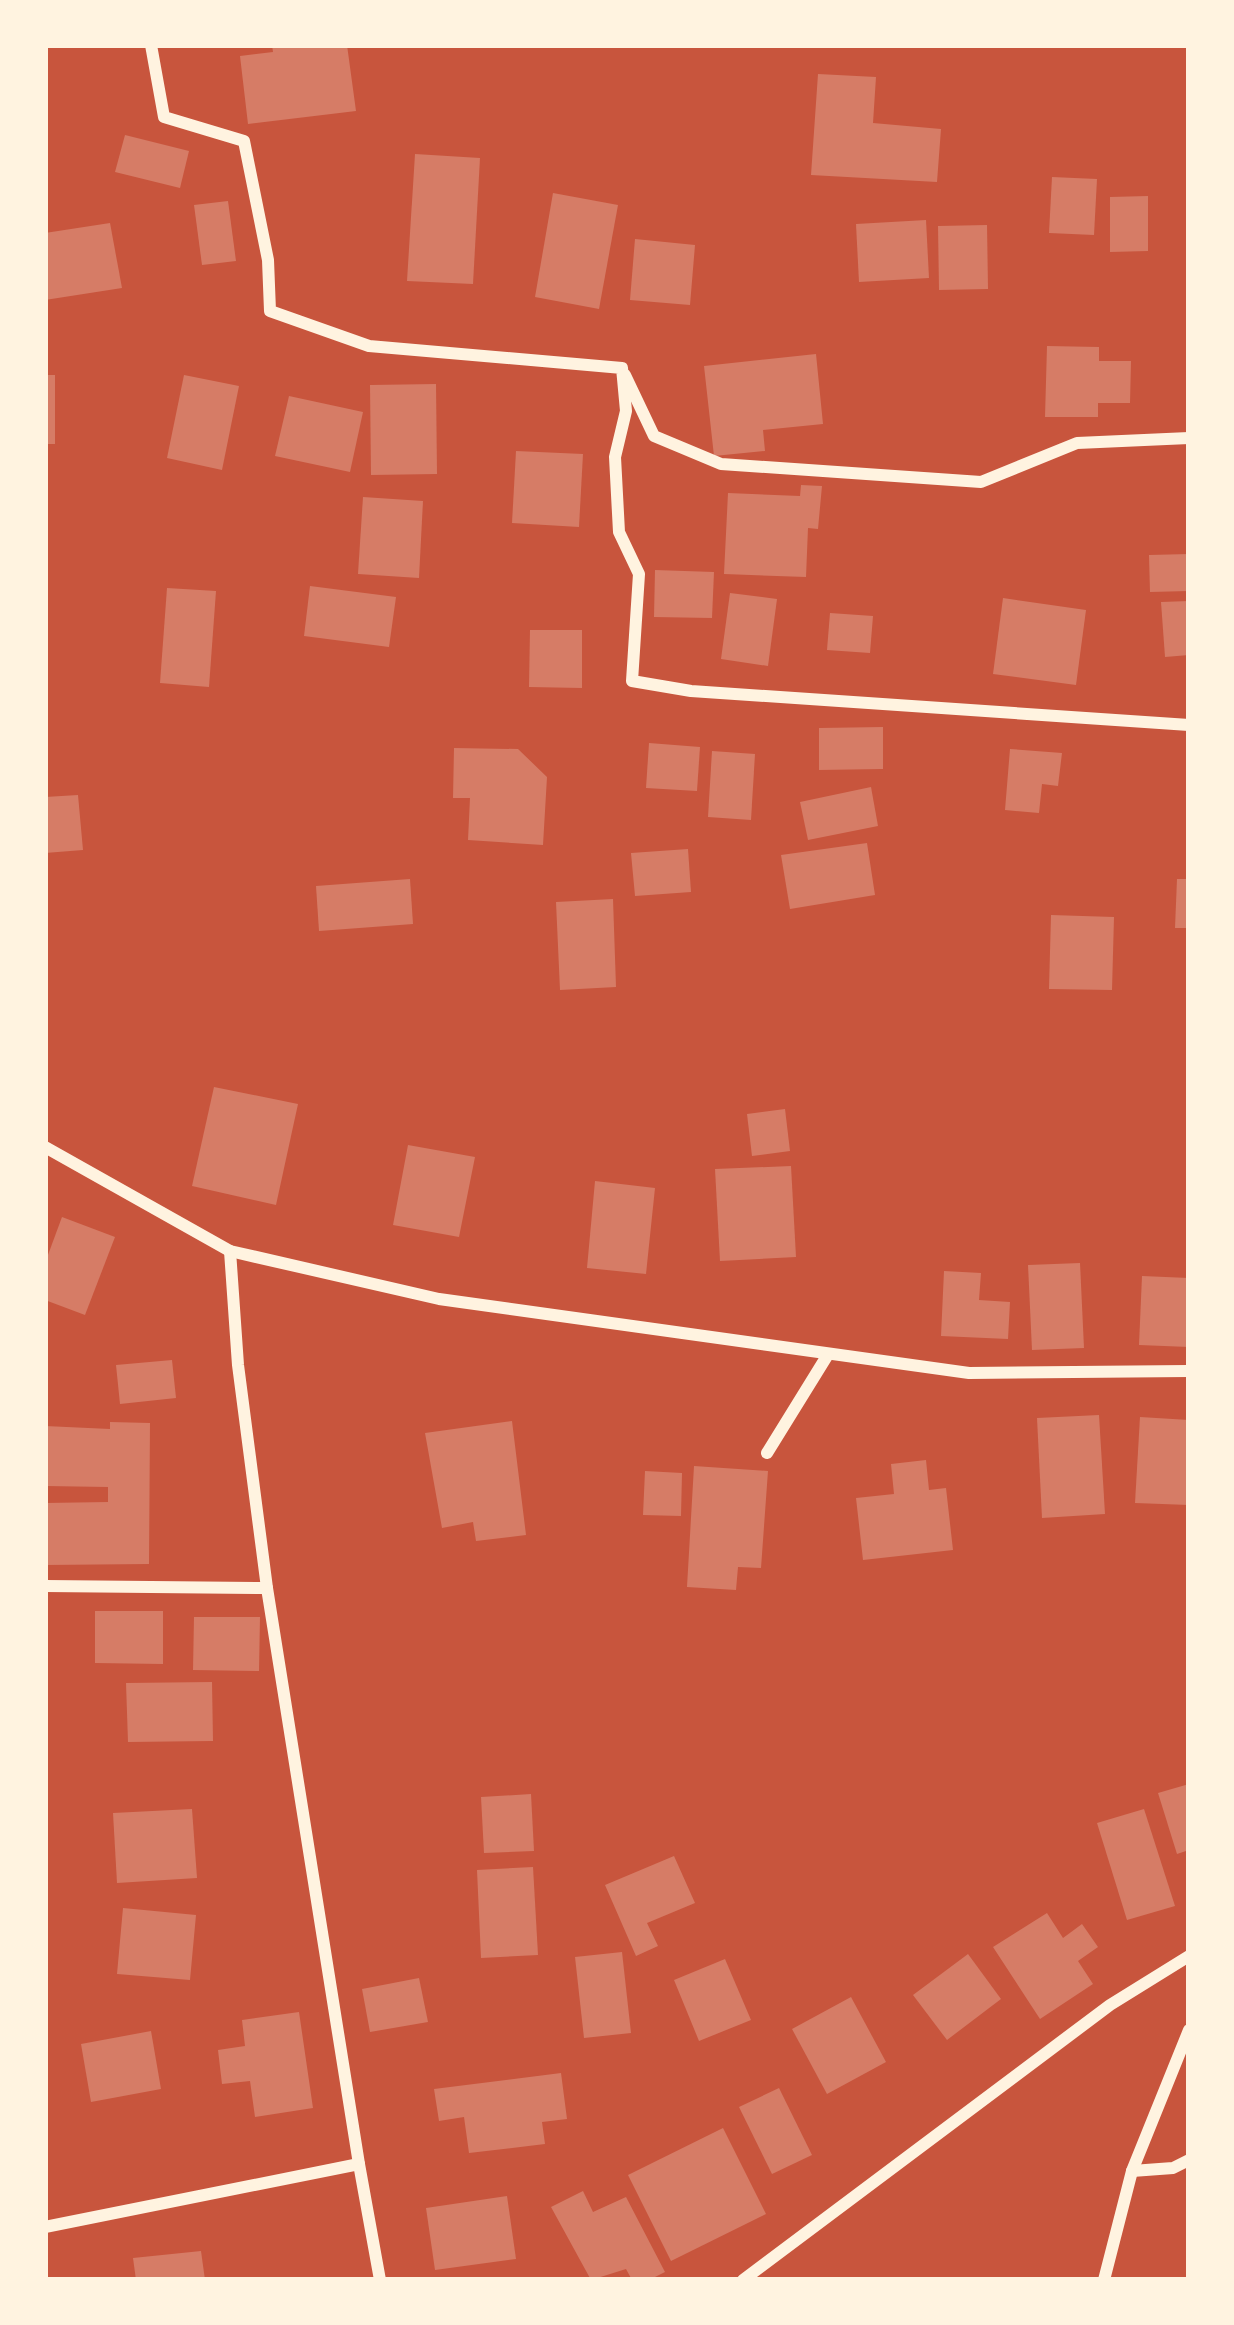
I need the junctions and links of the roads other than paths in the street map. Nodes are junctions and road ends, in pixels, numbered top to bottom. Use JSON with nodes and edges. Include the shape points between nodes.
{"nodes":[{"id":1,"x":151,"y":45,"type":"edge"},
{"id":2,"x":622,"y":368,"type":"junction"},
{"id":3,"x":1189,"y":438,"type":"edge"},
{"id":4,"x":1189,"y":725,"type":"edge"},
{"id":5,"x":45,"y":1147,"type":"edge"},
{"id":6,"x":230,"y":1251,"type":"junction"},
{"id":7,"x":827,"y":1356,"type":"junction"},
{"id":8,"x":1189,"y":1370,"type":"edge"},
{"id":9,"x":767,"y":1453,"type":"dead end"},
{"id":10,"x":45,"y":1586,"type":"edge"},
{"id":11,"x":267,"y":1588,"type":"junction"},
{"id":12,"x":1189,"y":1955,"type":"edge"},
{"id":13,"x":1189,"y":2030,"type":"edge"},
{"id":14,"x":1189,"y":2160,"type":"edge"},
{"id":15,"x":359,"y":2164,"type":"junction"},
{"id":16,"x":1132,"y":2171,"type":"junction"},
{"id":17,"x":45,"y":2227,"type":"edge"},
{"id":18,"x":380,"y":2280,"type":"edge"},
{"id":19,"x":743,"y":2280,"type":"edge"},
{"id":20,"x":1104,"y":2280,"type":"edge"}],
"edges":[{"from":1,"to":2,"type":"street","via":[[164,117],[244,141],[270,311],[369,346]]},
{"from":2,"to":3,"type":"street","via":[[654,436],[721,464],[981,482],[1078,443]]},
{"from":2,"to":4,"type":"street","via":[[619,532],[639,574],[632,682]]},
{"from":5,"to":6,"type":"street"},
{"from":6,"to":7,"type":"street","via":[[439,1299]]},
{"from":6,"to":11,"type":"street"},
{"from":7,"to":8,"type":"street","via":[[969,1373]]},
{"from":7,"to":9,"type":"street"},
{"from":10,"to":11,"type":"street"},
{"from":11,"to":15,"type":"street"},
{"from":12,"to":19,"type":"street","via":[[1110,2005]]},
{"from":13,"to":16,"type":"street"},
{"from":14,"to":16,"type":"street"},
{"from":15,"to":17,"type":"street"},
{"from":15,"to":18,"type":"street"},
{"from":16,"to":20,"type":"street"}]}
